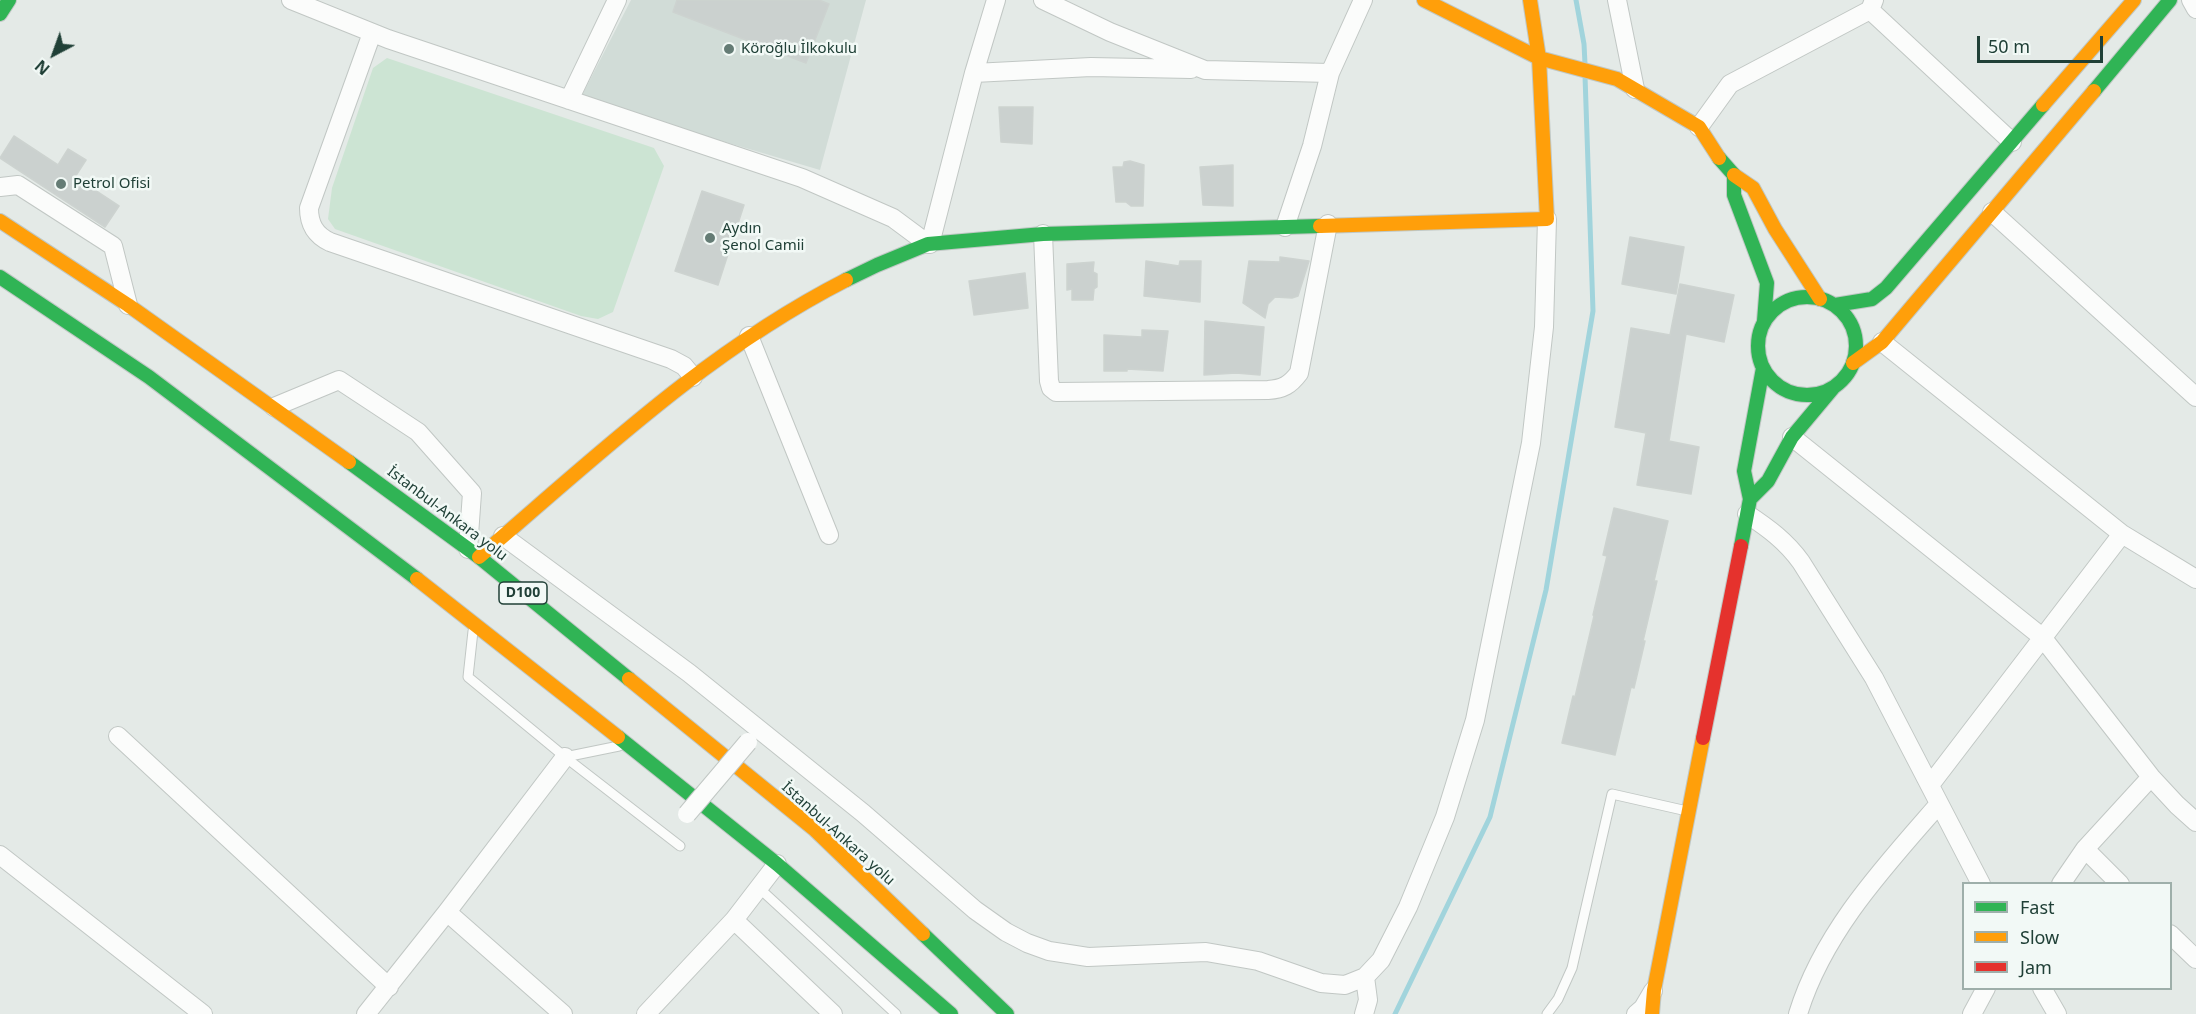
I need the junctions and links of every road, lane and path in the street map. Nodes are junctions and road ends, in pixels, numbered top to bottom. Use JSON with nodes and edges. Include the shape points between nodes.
{"nodes":[{"id":1,"x":9,"y":0,"type":"edge"},
{"id":2,"x":291,"y":0,"type":"edge"},
{"id":3,"x":617,"y":0,"type":"edge"},
{"id":4,"x":996,"y":0,"type":"edge"},
{"id":5,"x":1043,"y":0,"type":"edge"},
{"id":6,"x":1363,"y":0,"type":"edge"},
{"id":7,"x":1424,"y":0,"type":"edge"},
{"id":8,"x":1530,"y":0,"type":"edge"},
{"id":9,"x":1617,"y":0,"type":"edge"},
{"id":10,"x":2134,"y":0,"type":"edge"},
{"id":11,"x":2170,"y":0,"type":"edge"},
{"id":12,"x":2191,"y":0,"type":"edge"},
{"id":13,"x":1872,"y":5,"type":"edge"},
{"id":14,"x":2196,"y":9,"type":"edge"},
{"id":15,"x":0,"y":14,"type":"edge"},
{"id":16,"x":372,"y":33,"type":"junction"},
{"id":17,"x":1539,"y":57,"type":"junction"},
{"id":18,"x":1205,"y":70,"type":"junction"},
{"id":19,"x":974,"y":73,"type":"junction"},
{"id":20,"x":1330,"y":73,"type":"junction"},
{"id":21,"x":1635,"y":89,"type":"junction"},
{"id":22,"x":569,"y":100,"type":"junction"},
{"id":23,"x":1699,"y":127,"type":"junction"},
{"id":24,"x":2012,"y":142,"type":"junction"},
{"id":25,"x":1734,"y":175,"type":"junction"},
{"id":26,"x":0,"y":187,"type":"edge"},
{"id":27,"x":1992,"y":212,"type":"junction"},
{"id":28,"x":1547,"y":219,"type":"junction"},
{"id":29,"x":0,"y":221,"type":"edge"},
{"id":30,"x":1328,"y":224,"type":"junction"},
{"id":31,"x":1285,"y":227,"type":"junction"},
{"id":32,"x":1043,"y":234,"type":"junction"},
{"id":33,"x":929,"y":244,"type":"junction"},
{"id":34,"x":0,"y":277,"type":"edge"},
{"id":35,"x":1820,"y":299,"type":"junction"},
{"id":36,"x":128,"y":305,"type":"junction"},
{"id":37,"x":1835,"y":305,"type":"junction"},
{"id":38,"x":1764,"y":321,"type":"junction"},
{"id":39,"x":749,"y":336,"type":"junction"},
{"id":40,"x":1882,"y":342,"type":"junction"},
{"id":41,"x":1853,"y":363,"type":"junction"},
{"id":42,"x":1763,"y":368,"type":"junction"},
{"id":43,"x":693,"y":377,"type":"junction"},
{"id":44,"x":1833,"y":388,"type":"junction"},
{"id":45,"x":2196,"y":397,"type":"edge"},
{"id":46,"x":274,"y":407,"type":"junction"},
{"id":47,"x":1792,"y":437,"type":"junction"},
{"id":48,"x":1748,"y":506,"type":"junction"},
{"id":49,"x":2122,"y":534,"type":"junction"},
{"id":50,"x":830,"y":535,"type":"dead end"},
{"id":51,"x":503,"y":536,"type":"junction"},
{"id":52,"x":473,"y":553,"type":"junction"},
{"id":53,"x":2196,"y":579,"type":"edge"},
{"id":54,"x":474,"y":622,"type":"junction"},
{"id":55,"x":2042,"y":637,"type":"junction"},
{"id":56,"x":118,"y":736,"type":"dead end"},
{"id":57,"x":748,"y":742,"type":"dead end"},
{"id":58,"x":627,"y":744,"type":"junction"},
{"id":59,"x":565,"y":757,"type":"junction"},
{"id":60,"x":2151,"y":777,"type":"junction"},
{"id":61,"x":1930,"y":785,"type":"junction"},
{"id":62,"x":1939,"y":804,"type":"junction"},
{"id":63,"x":1689,"y":811,"type":"junction"},
{"id":64,"x":687,"y":814,"type":"dead end"},
{"id":65,"x":2196,"y":822,"type":"edge"},
{"id":66,"x":680,"y":846,"type":"dead end"},
{"id":67,"x":2085,"y":849,"type":"junction"},
{"id":68,"x":0,"y":855,"type":"edge"},
{"id":69,"x":777,"y":864,"type":"junction"},
{"id":70,"x":1980,"y":882,"type":"edge"},
{"id":71,"x":2062,"y":882,"type":"edge"},
{"id":72,"x":2118,"y":882,"type":"edge"},
{"id":73,"x":759,"y":888,"type":"junction"},
{"id":74,"x":447,"y":912,"type":"junction"},
{"id":75,"x":734,"y":920,"type":"junction"},
{"id":76,"x":2172,"y":936,"type":"edge"},
{"id":77,"x":2196,"y":959,"type":"edge"},
{"id":78,"x":1365,"y":977,"type":"junction"},
{"id":79,"x":389,"y":987,"type":"junction"},
{"id":80,"x":1654,"y":990,"type":"junction"},
{"id":81,"x":1985,"y":990,"type":"edge"},
{"id":82,"x":2043,"y":990,"type":"edge"},
{"id":83,"x":203,"y":1014,"type":"edge"},
{"id":84,"x":366,"y":1014,"type":"edge"},
{"id":85,"x":563,"y":1014,"type":"edge"},
{"id":86,"x":646,"y":1014,"type":"edge"},
{"id":87,"x":833,"y":1014,"type":"edge"},
{"id":88,"x":896,"y":1014,"type":"edge"},
{"id":89,"x":951,"y":1014,"type":"edge"},
{"id":90,"x":1007,"y":1014,"type":"edge"},
{"id":91,"x":1364,"y":1014,"type":"edge"},
{"id":92,"x":1547,"y":1014,"type":"edge"},
{"id":93,"x":1636,"y":1014,"type":"edge"},
{"id":94,"x":1652,"y":1014,"type":"edge"},
{"id":95,"x":1798,"y":1014,"type":"edge"},
{"id":96,"x":1972,"y":1014,"type":"edge"},
{"id":97,"x":2057,"y":1014,"type":"edge"}],
"edges":[{"from":1,"to":15,"type":"main road"},
{"from":2,"to":16,"type":"street"},
{"from":3,"to":22,"type":"street"},
{"from":4,"to":19,"type":"street"},
{"from":5,"to":18,"type":"street"},
{"from":6,"to":20,"type":"street"},
{"from":7,"to":17,"type":"main road"},
{"from":8,"to":17,"type":"main road"},
{"from":9,"to":21,"type":"street"},
{"from":10,"to":24,"type":"main road"},
{"from":11,"to":27,"type":"main road"},
{"from":12,"to":14,"type":"street"},
{"from":13,"to":23,"type":"street","via":[[1730,84]]},
{"from":13,"to":24,"type":"street"},
{"from":16,"to":22,"type":"street"},
{"from":16,"to":43,"type":"street","via":[[309,208],[315,231],[330,242],[671,359]]},
{"from":17,"to":21,"type":"main road","via":[[1617,79]]},
{"from":17,"to":28,"type":"main road"},
{"from":18,"to":19,"type":"street","via":[[1091,67]]},
{"from":18,"to":20,"type":"street"},
{"from":19,"to":33,"type":"street"},
{"from":20,"to":31,"type":"street","via":[[1312,146]]},
{"from":21,"to":23,"type":"main road"},
{"from":22,"to":33,"type":"street","via":[[802,178],[893,218]]},
{"from":23,"to":25,"type":"main road"},
{"from":24,"to":37,"type":"main road","via":[[1886,288],[1872,299]]},
{"from":25,"to":35,"type":"main road","via":[[1754,188]]},
{"from":25,"to":38,"type":"main road","via":[[1734,195],[1767,283]]},
{"from":26,"to":36,"type":"street","via":[[18,185],[113,246]]},
{"from":27,"to":40,"type":"main road"},
{"from":27,"to":45,"type":"street"},
{"from":28,"to":30,"type":"main road"},
{"from":28,"to":78,"type":"street","via":[[1544,327],[1531,443],[1474,720],[1445,817],[1407,907],[1381,960]]},
{"from":29,"to":36,"type":"main road","name":"İstanbul-Ankara yolu","number":"D100"},
{"from":30,"to":31,"type":"main road"},
{"from":30,"to":32,"type":"street","via":[[1299,373],[1290,384],[1268,390],[1056,392],[1049,381]]},
{"from":31,"to":32,"type":"main road"},
{"from":32,"to":33,"type":"main road"},
{"from":33,"to":39,"type":"main road","via":[[808,300]]},
{"from":34,"to":54,"type":"main road","via":[[149,377]]},
{"from":35,"to":37,"type":"main road"},
{"from":35,"to":38,"type":"main road","via":[[1789,300]]},
{"from":36,"to":46,"type":"main road","name":"İstanbul-Ankara yolu","number":"D100"},
{"from":37,"to":41,"type":"main road","via":[[1854,331]]},
{"from":38,"to":42,"type":"main road","via":[[1758,353]]},
{"from":39,"to":43,"type":"main road"},
{"from":39,"to":50,"type":"street"},
{"from":40,"to":41,"type":"main road"},
{"from":40,"to":49,"type":"street"},
{"from":41,"to":44,"type":"main road"},
{"from":42,"to":44,"type":"main road","via":[[1786,391],[1818,394]]},
{"from":42,"to":48,"type":"main road","via":[[1744,471]]},
{"from":43,"to":51,"type":"main road"},
{"from":44,"to":47,"type":"main road"},
{"from":46,"to":52,"type":"main road","name":"İstanbul-Ankara yolu","number":"D100"},
{"from":46,"to":52,"type":"street","via":[[339,380],[418,432],[472,493]]},
{"from":47,"to":48,"type":"main road","via":[[1768,482]]},
{"from":47,"to":55,"type":"street"},
{"from":48,"to":61,"type":"street","via":[[1802,562],[1874,678]]},
{"from":48,"to":63,"type":"main road"},
{"from":49,"to":53,"type":"street"},
{"from":49,"to":55,"type":"street"},
{"from":51,"to":52,"type":"main road"},
{"from":51,"to":78,"type":"street","via":[[689,673],[863,813],[975,910],[1027,944],[1088,957],[1206,952],[1258,961],[1321,983],[1346,985]]},
{"from":52,"to":90,"type":"main road","name":"İstanbul-Ankara yolu","number":"D100","via":[[813,829]]},
{"from":54,"to":58,"type":"main road"},
{"from":54,"to":59,"type":"lane","via":[[468,677]]},
{"from":55,"to":60,"type":"street"},
{"from":55,"to":61,"type":"street"},
{"from":56,"to":79,"type":"street"},
{"from":57,"to":64,"type":"street","bridge":true},
{"from":58,"to":59,"type":"lane"},
{"from":58,"to":69,"type":"main road"},
{"from":59,"to":66,"type":"lane"},
{"from":59,"to":74,"type":"street"},
{"from":60,"to":65,"type":"street"},
{"from":60,"to":67,"type":"street"},
{"from":61,"to":62,"type":"street"},
{"from":62,"to":70,"type":"street"},
{"from":62,"to":95,"type":"street","via":[[1880,872],[1831,939]]},
{"from":63,"to":80,"type":"main road"},
{"from":63,"to":92,"type":"lane","via":[[1612,794],[1572,968]]},
{"from":67,"to":71,"type":"street"},
{"from":67,"to":72,"type":"street"},
{"from":68,"to":83,"type":"street"},
{"from":69,"to":73,"type":"street"},
{"from":69,"to":89,"type":"main road"},
{"from":73,"to":75,"type":"street"},
{"from":73,"to":88,"type":"lane"},
{"from":74,"to":79,"type":"street"},
{"from":74,"to":85,"type":"street"},
{"from":75,"to":86,"type":"street"},
{"from":75,"to":87,"type":"street"},
{"from":76,"to":77,"type":"street"},
{"from":78,"to":91,"type":"street","via":[[1368,1000]]},
{"from":79,"to":84,"type":"street"},
{"from":80,"to":93,"type":"street"},
{"from":80,"to":94,"type":"main road"},
{"from":81,"to":96,"type":"street"},
{"from":82,"to":97,"type":"street"}]}
